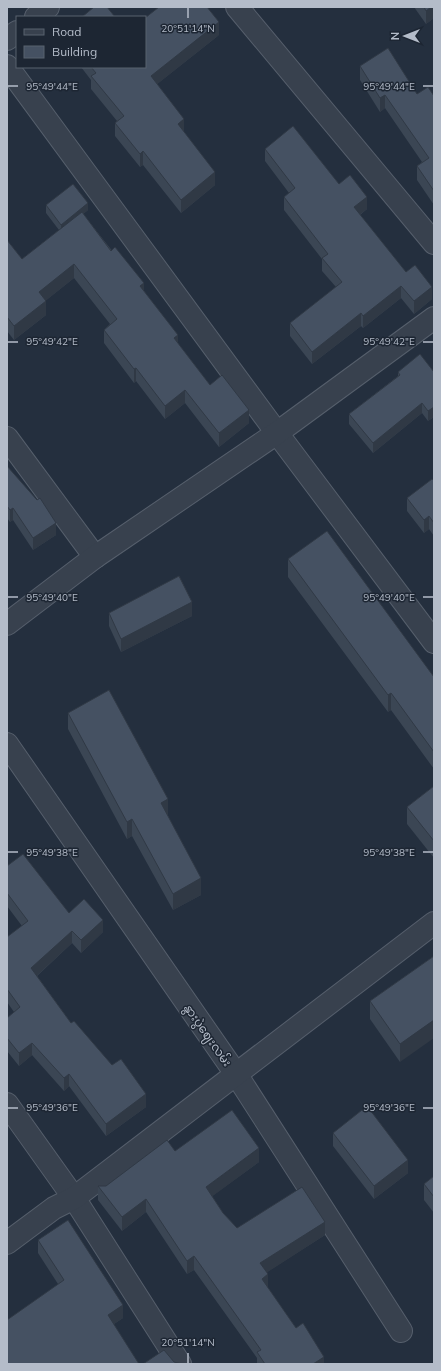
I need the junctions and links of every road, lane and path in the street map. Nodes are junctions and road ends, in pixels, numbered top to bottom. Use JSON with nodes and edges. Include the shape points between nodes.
{"nodes":[{"id":1,"x":48,"y":7,"type":"edge"},
{"id":2,"x":237,"y":7,"type":"edge"},
{"id":3,"x":37,"y":16,"type":"edge"},
{"id":4,"x":16,"y":33,"type":"edge"},
{"id":5,"x":7,"y":39,"type":"edge"},
{"id":6,"x":7,"y":66,"type":"edge"},
{"id":7,"x":434,"y":243,"type":"edge"},
{"id":8,"x":434,"y":318,"type":"edge"},
{"id":9,"x":277,"y":433,"type":"junction"},
{"id":10,"x":7,"y":438,"type":"edge"},
{"id":11,"x":95,"y":557,"type":"junction"},
{"id":12,"x":7,"y":624,"type":"edge"},
{"id":13,"x":434,"y":642,"type":"edge"},
{"id":14,"x":7,"y":744,"type":"edge"},
{"id":15,"x":434,"y":923,"type":"edge"},
{"id":16,"x":236,"y":1074,"type":"junction"},
{"id":17,"x":7,"y":1104,"type":"edge"},
{"id":18,"x":74,"y":1198,"type":"junction"},
{"id":19,"x":7,"y":1242,"type":"edge"},
{"id":20,"x":401,"y":1331,"type":"dead end"},
{"id":21,"x":180,"y":1364,"type":"edge"}],
"edges":[{"from":1,"to":3,"type":"street"},
{"from":2,"to":7,"type":"street"},
{"from":4,"to":5,"type":"street"},
{"from":6,"to":9,"type":"street"},
{"from":8,"to":9,"type":"street"},
{"from":9,"to":11,"type":"street"},
{"from":9,"to":13,"type":"street"},
{"from":10,"to":11,"type":"street"},
{"from":11,"to":12,"type":"street"},
{"from":14,"to":16,"type":"street","name":"နွားပွဲဈေးလမ်း"},
{"from":15,"to":16,"type":"street"},
{"from":16,"to":18,"type":"street"},
{"from":16,"to":20,"type":"street","name":"နွားပွဲဈေးလမ်း"},
{"from":17,"to":18,"type":"street"},
{"from":18,"to":19,"type":"street","via":[[54,1208]]},
{"from":18,"to":21,"type":"street"}]}
